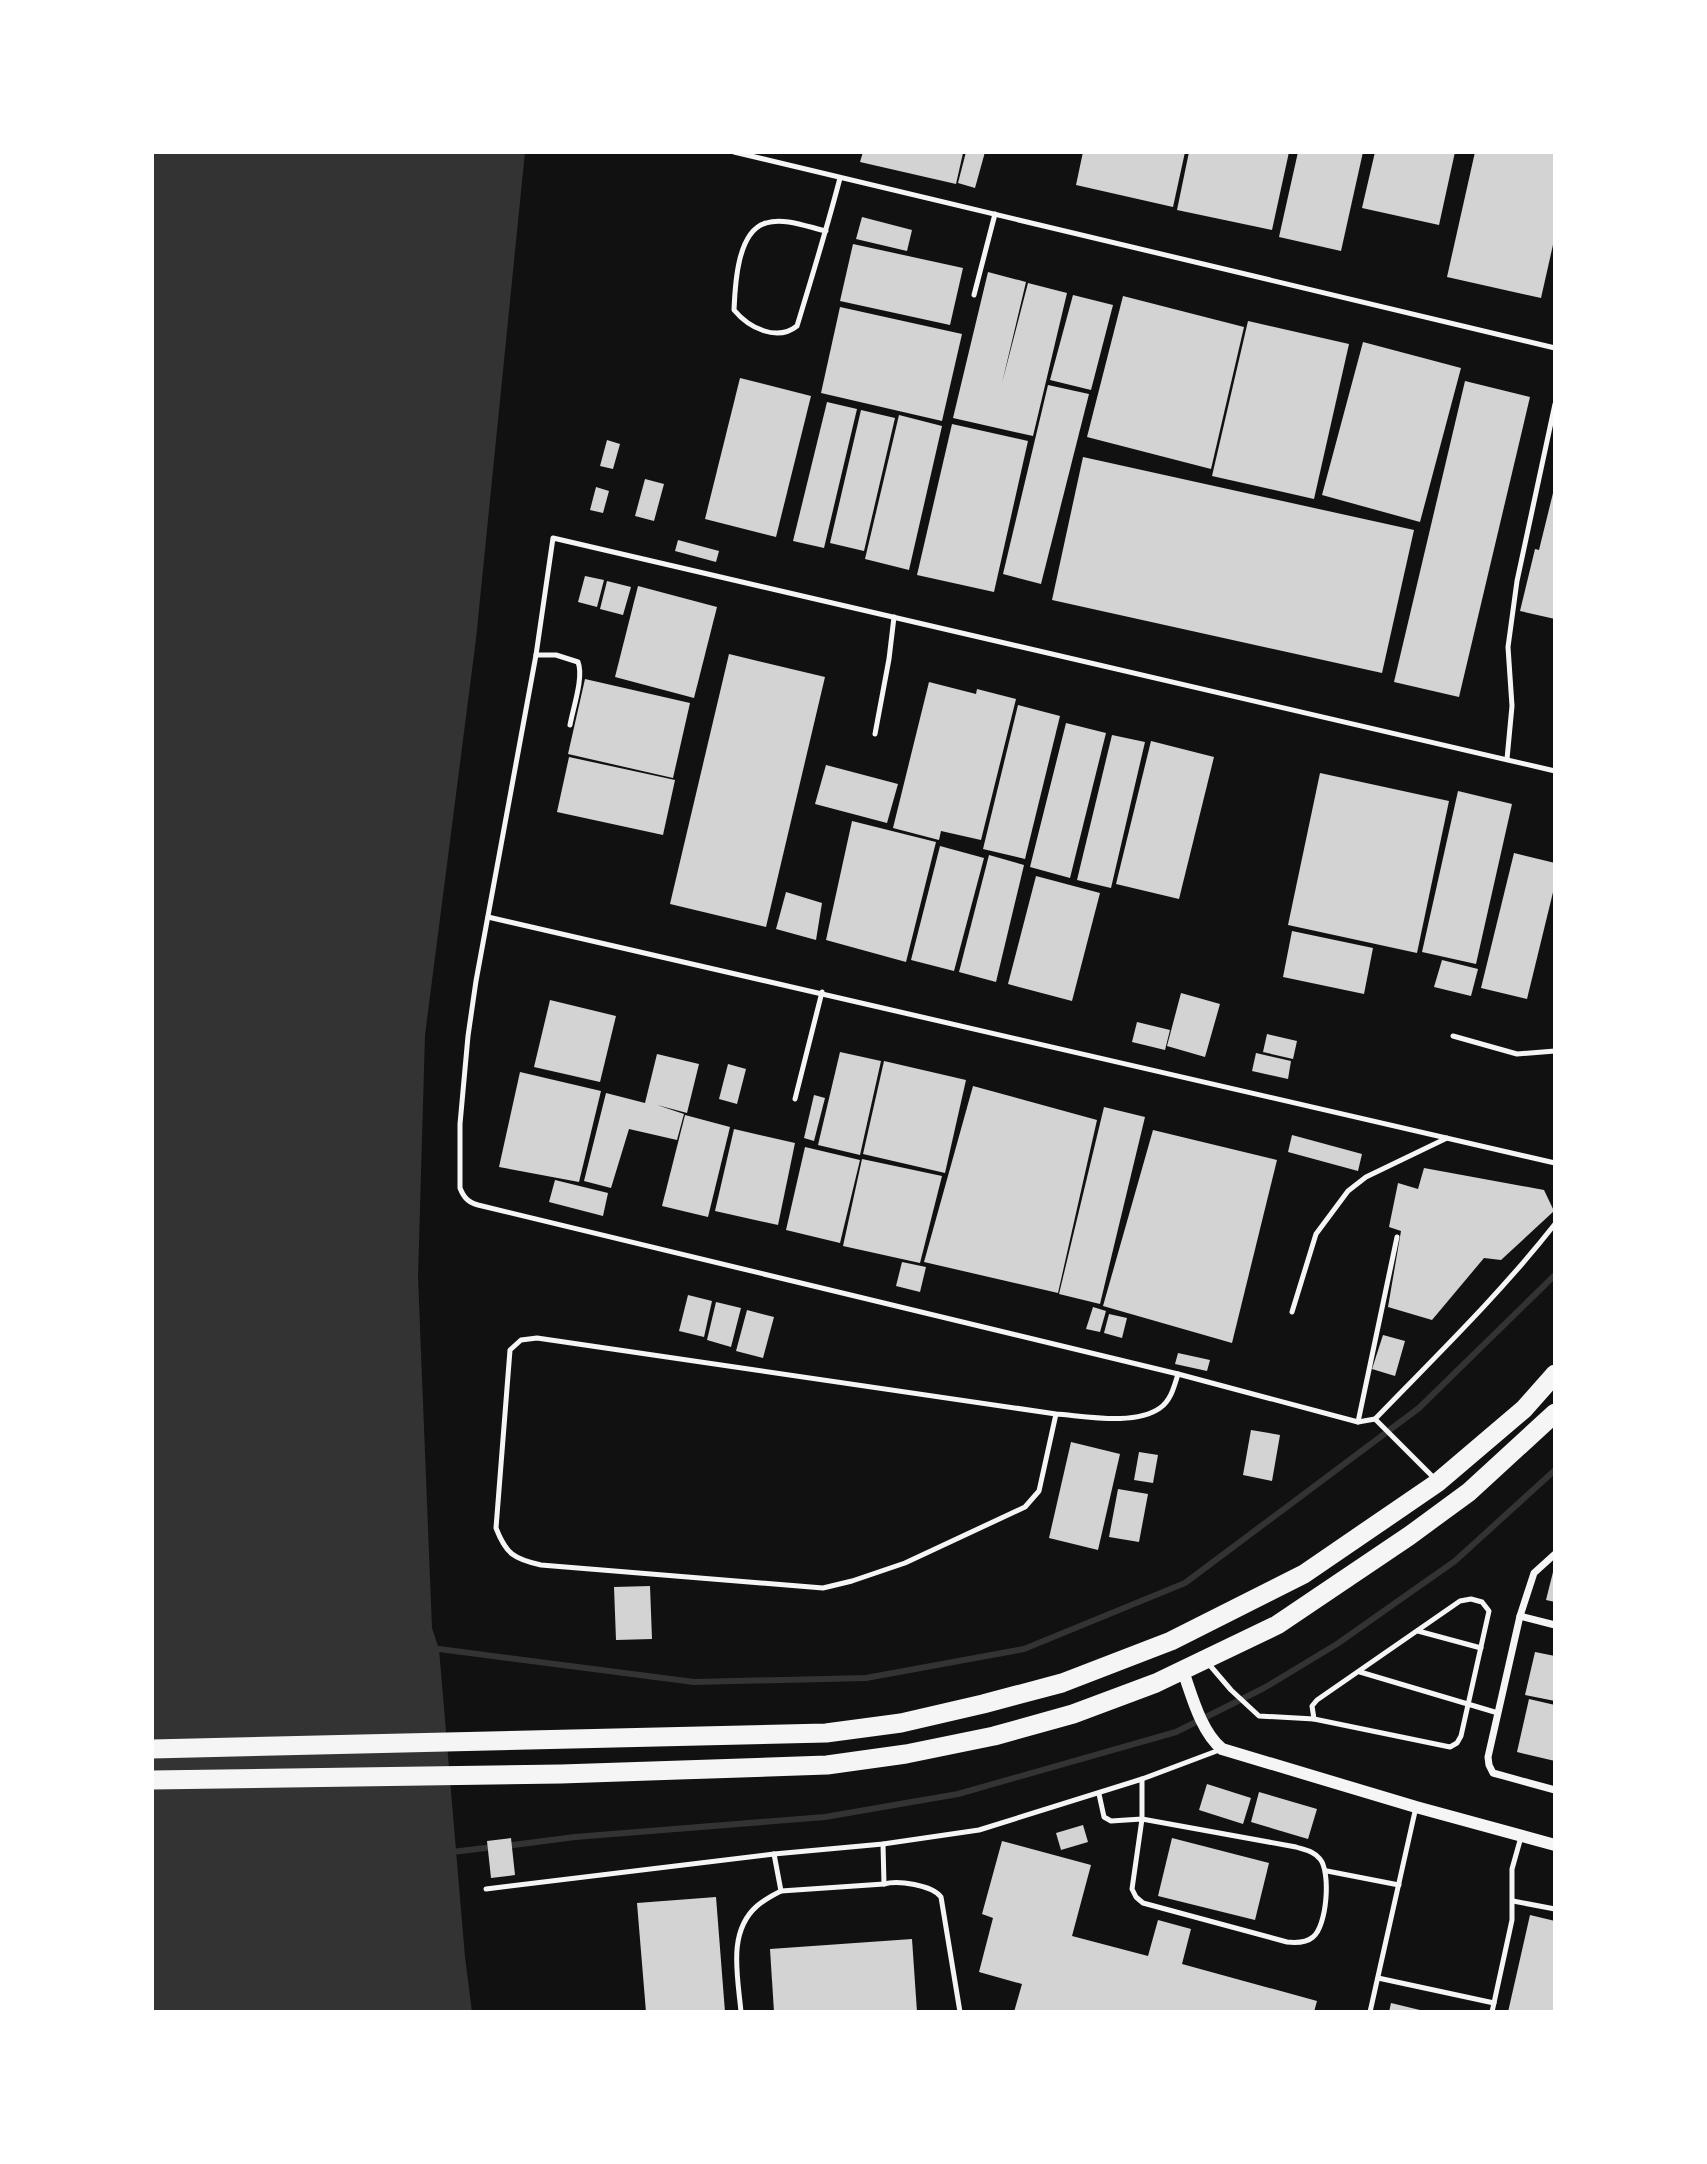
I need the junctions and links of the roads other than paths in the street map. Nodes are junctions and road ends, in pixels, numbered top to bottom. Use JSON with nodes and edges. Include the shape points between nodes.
{"nodes":[{"id":1,"x":734,"y":152,"type":"edge"},
{"id":2,"x":840,"y":178,"type":"junction"},
{"id":3,"x":995,"y":214,"type":"junction"},
{"id":4,"x":826,"y":231,"type":"junction"},
{"id":5,"x":974,"y":295,"type":"dead end"},
{"id":6,"x":1555,"y":348,"type":"edge"},
{"id":7,"x":1555,"y":404,"type":"edge"},
{"id":8,"x":894,"y":617,"type":"junction"},
{"id":9,"x":536,"y":655,"type":"junction"},
{"id":10,"x":570,"y":725,"type":"dead end"},
{"id":11,"x":875,"y":734,"type":"dead end"},
{"id":12,"x":1507,"y":759,"type":"junction"},
{"id":13,"x":1555,"y":771,"type":"edge"},
{"id":14,"x":488,"y":917,"type":"junction"},
{"id":15,"x":822,"y":992,"type":"junction"},
{"id":16,"x":1453,"y":1036,"type":"dead end"},
{"id":17,"x":1555,"y":1051,"type":"edge"},
{"id":18,"x":795,"y":1099,"type":"dead end"},
{"id":19,"x":1447,"y":1138,"type":"junction"},
{"id":20,"x":1555,"y":1163,"type":"edge"},
{"id":21,"x":1555,"y":1224,"type":"edge"},
{"id":22,"x":1397,"y":1237,"type":"dead end"},
{"id":23,"x":1292,"y":1312,"type":"dead end"},
{"id":24,"x":1178,"y":1374,"type":"junction"},
{"id":25,"x":1555,"y":1374,"type":"edge"},
{"id":26,"x":1555,"y":1413,"type":"edge"},
{"id":27,"x":1055,"y":1414,"type":"junction"},
{"id":28,"x":1375,"y":1419,"type":"junction"},
{"id":29,"x":1358,"y":1422,"type":"junction"},
{"id":30,"x":1437,"y":1482,"type":"junction"},
{"id":31,"x":1555,"y":1554,"type":"edge"},
{"id":32,"x":1520,"y":1616,"type":"junction"},
{"id":33,"x":1555,"y":1625,"type":"edge"},
{"id":34,"x":1418,"y":1631,"type":"junction"},
{"id":35,"x":1481,"y":1648,"type":"junction"},
{"id":36,"x":1205,"y":1660,"type":"junction"},
{"id":37,"x":1183,"y":1671,"type":"junction"},
{"id":38,"x":1360,"y":1672,"type":"junction"},
{"id":39,"x":1468,"y":1703,"type":"junction"},
{"id":40,"x":1498,"y":1713,"type":"junction"},
{"id":41,"x":1314,"y":1719,"type":"junction"},
{"id":42,"x":152,"y":1749,"type":"edge"},
{"id":43,"x":1222,"y":1749,"type":"junction"},
{"id":44,"x":1142,"y":1779,"type":"junction"},
{"id":45,"x":152,"y":1780,"type":"edge"},
{"id":46,"x":1555,"y":1790,"type":"edge"},
{"id":47,"x":1099,"y":1794,"type":"junction"},
{"id":48,"x":1416,"y":1807,"type":"junction"},
{"id":49,"x":1142,"y":1819,"type":"junction"},
{"id":50,"x":1521,"y":1837,"type":"junction"},
{"id":51,"x":883,"y":1844,"type":"junction"},
{"id":52,"x":1555,"y":1845,"type":"edge"},
{"id":53,"x":774,"y":1854,"type":"junction"},
{"id":54,"x":1327,"y":1871,"type":"junction"},
{"id":55,"x":884,"y":1884,"type":"junction"},
{"id":56,"x":1399,"y":1885,"type":"junction"},
{"id":57,"x":486,"y":1889,"type":"dead end"},
{"id":58,"x":781,"y":1891,"type":"junction"},
{"id":59,"x":1513,"y":1901,"type":"junction"},
{"id":60,"x":1555,"y":1909,"type":"edge"},
{"id":61,"x":1378,"y":1978,"type":"junction"},
{"id":62,"x":1494,"y":2003,"type":"junction"},
{"id":63,"x":741,"y":2012,"type":"edge"},
{"id":64,"x":960,"y":2012,"type":"edge"},
{"id":65,"x":1370,"y":2012,"type":"edge"},
{"id":66,"x":1492,"y":2012,"type":"edge"}],
"edges":[{"from":1,"to":2,"type":"lane"},
{"from":2,"to":3,"type":"lane"},
{"from":2,"to":4,"type":"lane"},
{"from":3,"to":5,"type":"lane"},
{"from":3,"to":6,"type":"lane"},
{"from":4,"to":4,"type":"lane","via":[[777,222],[765,223],[747,237],[735,284],[734,310],[739,317],[777,335],[797,326]]},
{"from":7,"to":12,"type":"lane","via":[[1507,647],[1513,706]]},
{"from":8,"to":9,"type":"lane","via":[[553,538]]},
{"from":8,"to":11,"type":"lane"},
{"from":8,"to":12,"type":"lane"},
{"from":9,"to":10,"type":"lane","via":[[578,662],[580,677]]},
{"from":9,"to":14,"type":"lane"},
{"from":12,"to":13,"type":"lane"},
{"from":14,"to":15,"type":"lane"},
{"from":14,"to":24,"type":"lane","via":[[468,1036],[460,1124],[460,1188],[470,1202]]},
{"from":15,"to":18,"type":"lane"},
{"from":15,"to":19,"type":"lane"},
{"from":16,"to":17,"type":"lane","via":[[1517,1054]]},
{"from":19,"to":20,"type":"lane"},
{"from":19,"to":23,"type":"lane","via":[[1366,1177],[1348,1191],[1316,1234]]},
{"from":21,"to":28,"type":"lane","via":[[1474,1317]]},
{"from":22,"to":29,"type":"lane"},
{"from":24,"to":27,"type":"lane","via":[[1162,1407],[1144,1416]]},
{"from":24,"to":29,"type":"lane"},
{"from":25,"to":30,"type":"highway","via":[[1524,1409]]},
{"from":26,"to":36,"type":"highway","via":[[1469,1492],[1409,1536],[1277,1625]]},
{"from":27,"to":27,"type":"lane","via":[[537,1338],[521,1340],[510,1350],[496,1528],[504,1547],[520,1560],[541,1565],[823,1588],[905,1563],[1025,1507],[1039,1491]]},
{"from":28,"to":29,"type":"lane"},
{"from":28,"to":30,"type":"lane"},
{"from":30,"to":42,"type":"highway","via":[[1304,1574],[1171,1641],[1062,1683],[901,1723],[826,1733]]},
{"from":31,"to":32,"type":"street","via":[[1534,1573]]},
{"from":32,"to":33,"type":"street"},
{"from":32,"to":40,"type":"street"},
{"from":34,"to":35,"type":"lane"},
{"from":34,"to":35,"type":"lane","via":[[1460,1601],[1482,1602],[1489,1611]]},
{"from":34,"to":38,"type":"lane"},
{"from":35,"to":39,"type":"lane"},
{"from":36,"to":37,"type":"highway"},
{"from":36,"to":41,"type":"lane","via":[[1259,1716]]},
{"from":37,"to":43,"type":"street","via":[[1213,1742]]},
{"from":37,"to":45,"type":"highway","via":[[1073,1714],[994,1736],[827,1765]]},
{"from":38,"to":39,"type":"lane"},
{"from":38,"to":41,"type":"lane","via":[[1317,1700],[1312,1706]]},
{"from":39,"to":40,"type":"lane"},
{"from":39,"to":41,"type":"lane","via":[[1461,1736],[1450,1746]]},
{"from":40,"to":46,"type":"street","via":[[1488,1757],[1493,1773]]},
{"from":43,"to":44,"type":"lane"},
{"from":43,"to":48,"type":"street"},
{"from":44,"to":47,"type":"lane"},
{"from":44,"to":49,"type":"lane"},
{"from":47,"to":49,"type":"lane","via":[[1107,1820]]},
{"from":47,"to":51,"type":"lane","via":[[979,1830]]},
{"from":48,"to":50,"type":"street"},
{"from":48,"to":56,"type":"lane"},
{"from":49,"to":54,"type":"lane","via":[[1296,1847],[1315,1853]]},
{"from":49,"to":54,"type":"lane","via":[[1132,1889],[1143,1903],[1300,1943],[1321,1927]]},
{"from":50,"to":52,"type":"street"},
{"from":50,"to":59,"type":"lane","via":[[1511,1868]]},
{"from":51,"to":53,"type":"lane"},
{"from":51,"to":55,"type":"lane"},
{"from":53,"to":57,"type":"lane"},
{"from":53,"to":58,"type":"lane"},
{"from":54,"to":56,"type":"lane"},
{"from":55,"to":58,"type":"lane"},
{"from":55,"to":64,"type":"lane","via":[[901,1882],[939,1893]]},
{"from":56,"to":61,"type":"lane"},
{"from":58,"to":63,"type":"lane","via":[[757,1906],[743,1923],[736,1950]]},
{"from":59,"to":60,"type":"lane"},
{"from":59,"to":62,"type":"lane"},
{"from":61,"to":62,"type":"lane"},
{"from":61,"to":65,"type":"lane"},
{"from":62,"to":66,"type":"lane"}]}
